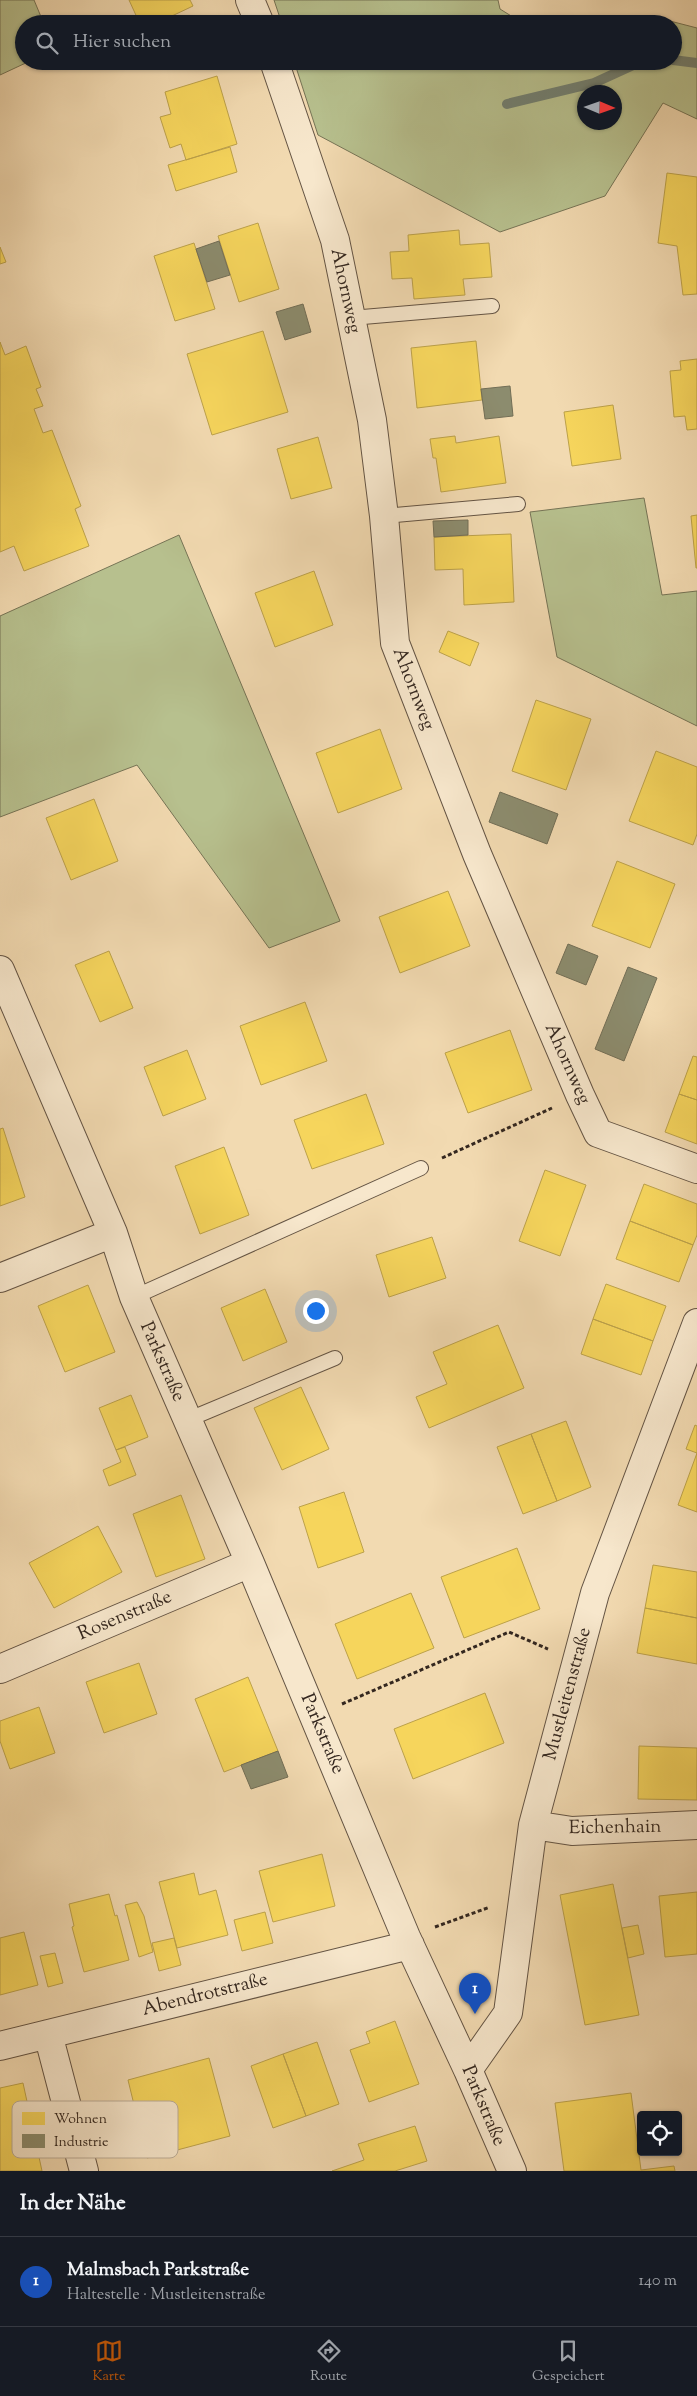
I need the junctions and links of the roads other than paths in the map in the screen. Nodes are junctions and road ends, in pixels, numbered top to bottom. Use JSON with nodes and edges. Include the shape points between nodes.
{"nodes":[{"id":1,"x":250,"y":0,"type":"edge"},
{"id":2,"x":256,"y":15,"type":"edge"},
{"id":3,"x":277,"y":70,"type":"edge"},
{"id":4,"x":492,"y":306,"type":"dead end"},
{"id":5,"x":351,"y":318,"type":"junction"},
{"id":6,"x":518,"y":504,"type":"dead end"},
{"id":7,"x":384,"y":516,"type":"junction"},
{"id":8,"x":0,"y":970,"type":"edge"},
{"id":9,"x":421,"y":1168,"type":"road end"},
{"id":10,"x":697,"y":1169,"type":"edge"},
{"id":11,"x":113,"y":1233,"type":"junction"},
{"id":12,"x":0,"y":1278,"type":"edge"},
{"id":13,"x":134,"y":1297,"type":"junction"},
{"id":14,"x":697,"y":1323,"type":"edge"},
{"id":15,"x":335,"y":1358,"type":"dead end"},
{"id":16,"x":187,"y":1420,"type":"junction"},
{"id":17,"x":250,"y":1563,"type":"junction"},
{"id":18,"x":0,"y":1669,"type":"edge"},
{"id":19,"x":533,"y":1825,"type":"junction"},
{"id":20,"x":697,"y":1825,"type":"edge"},
{"id":21,"x":408,"y":1941,"type":"junction"},
{"id":22,"x":48,"y":2034,"type":"junction"},
{"id":23,"x":0,"y":2046,"type":"edge"},
{"id":24,"x":468,"y":2070,"type":"junction"},
{"id":25,"x":66,"y":2101,"type":"edge"},
{"id":26,"x":81,"y":2158,"type":"edge"},
{"id":27,"x":84,"y":2171,"type":"edge"},
{"id":28,"x":512,"y":2171,"type":"edge"}],
"edges":[{"from":1,"to":2,"type":"street"},
{"from":3,"to":5,"type":"street","name":"Ahornweg","via":[[335,240]]},
{"from":4,"to":5,"type":"lane"},
{"from":5,"to":7,"type":"street","name":"Ahornweg","via":[[372,420]]},
{"from":6,"to":7,"type":"lane"},
{"from":7,"to":10,"type":"street","name":"Ahornweg","via":[[395,643],[477,854],[598,1133]]},
{"from":8,"to":11,"type":"street","name":"Parkstraße"},
{"from":9,"to":13,"type":"lane"},
{"from":11,"to":12,"type":"street"},
{"from":11,"to":13,"type":"street","name":"Parkstraße"},
{"from":13,"to":16,"type":"street","name":"Parkstraße"},
{"from":14,"to":19,"type":"street","name":"Mustleitenstraße","via":[[595,1593]]},
{"from":15,"to":16,"type":"lane"},
{"from":16,"to":17,"type":"street","name":"Parkstraße"},
{"from":17,"to":18,"type":"street","name":"Rosenstraße"},
{"from":17,"to":21,"type":"street","name":"Parkstraße"},
{"from":19,"to":20,"type":"street","name":"Eichenhain","via":[[572,1831]]},
{"from":19,"to":24,"type":"street","name":"Mustleitenstraße","via":[[508,2013]]},
{"from":21,"to":22,"type":"street","name":"Abendrotstraße"},
{"from":21,"to":24,"type":"street","name":"Parkstraße"},
{"from":22,"to":23,"type":"street","name":"Abendrotstraße"},
{"from":22,"to":25,"type":"street"},
{"from":24,"to":28,"type":"street","name":"Parkstraße"},
{"from":26,"to":27,"type":"street"}]}
